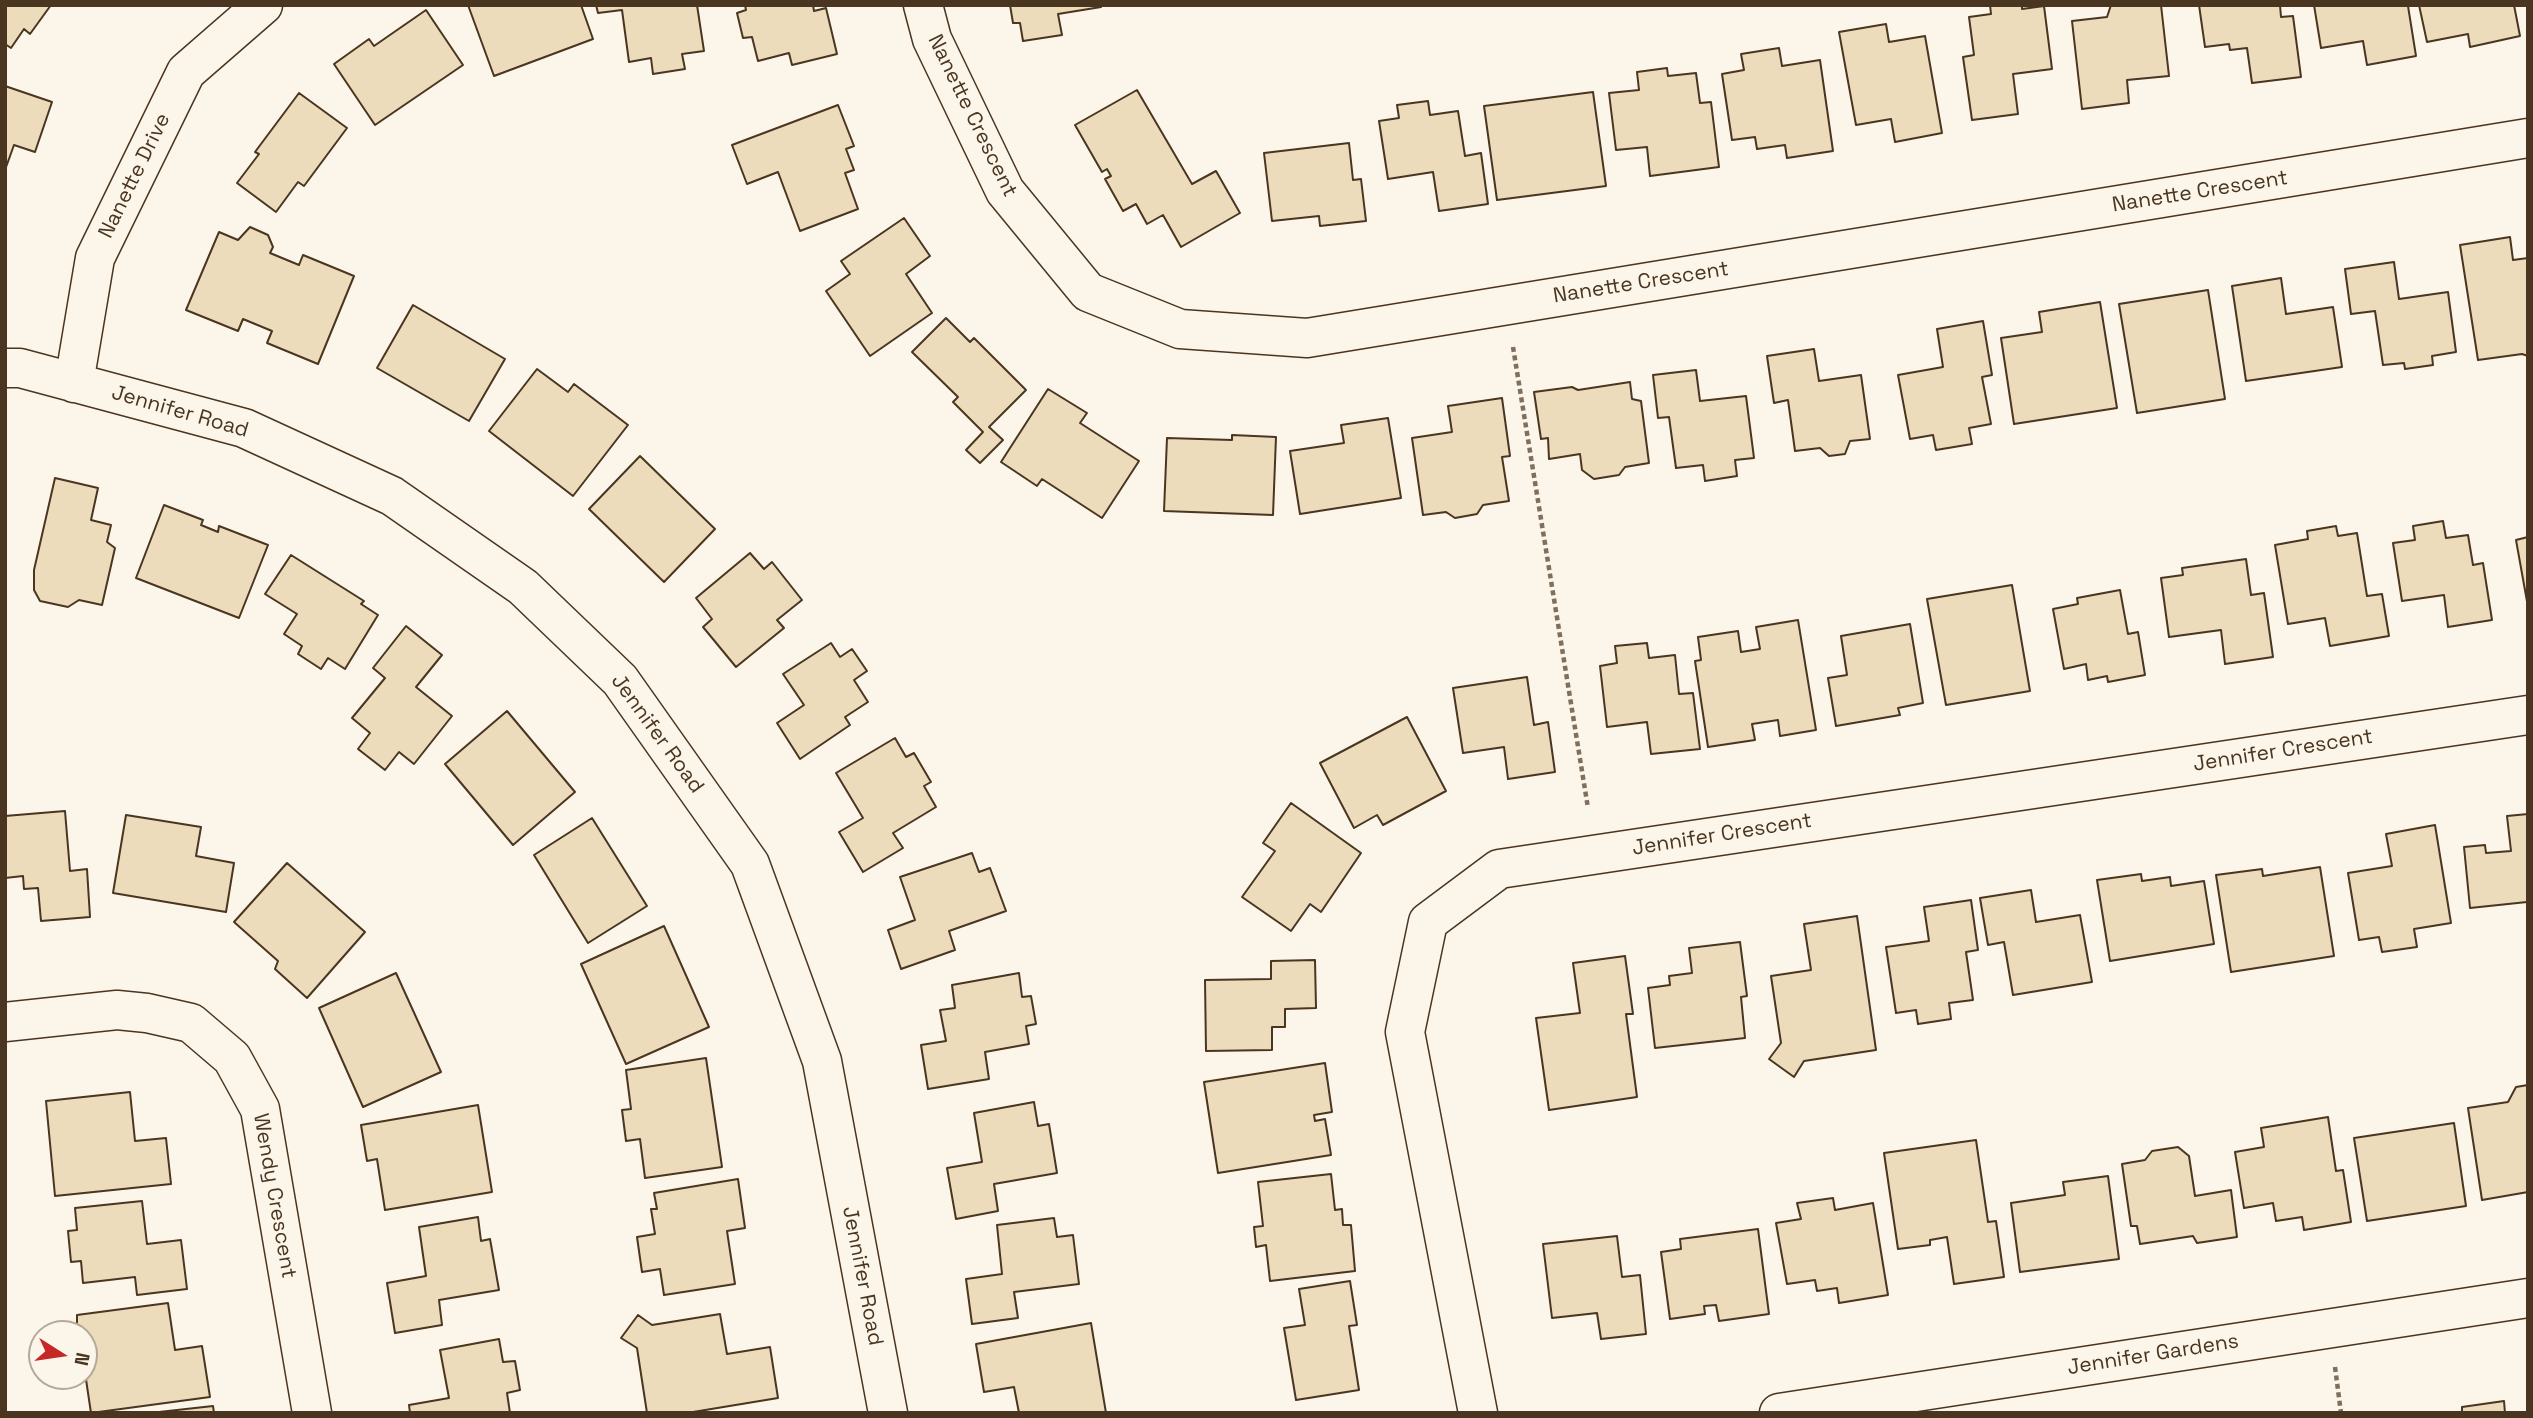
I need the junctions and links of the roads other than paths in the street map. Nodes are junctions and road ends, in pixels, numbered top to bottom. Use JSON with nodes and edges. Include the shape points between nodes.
{"nodes":[{"id":1,"x":263,"y":5,"type":"edge"},
{"id":2,"x":923,"y":5,"type":"edge"},
{"id":3,"x":2528,"y":138,"type":"edge"},
{"id":4,"x":5,"y":368,"type":"edge"},
{"id":5,"x":74,"y":383,"type":"junction"},
{"id":6,"x":2528,"y":715,"type":"edge"},
{"id":7,"x":5,"y":1023,"type":"edge"},
{"id":8,"x":2528,"y":1298,"type":"edge"},
{"id":9,"x":312,"y":1413,"type":"edge"},
{"id":10,"x":888,"y":1413,"type":"edge"},
{"id":11,"x":1478,"y":1413,"type":"edge"},
{"id":12,"x":1779,"y":1413,"type":"edge"}],
"edges":[{"from":1,"to":5,"type":"street","name":"Nanette Drive","via":[[186,72],[96,258]]},
{"from":2,"to":3,"type":"street","name":"Nanette Crescent","via":[[932,38],[1005,191],[1088,292],[1180,329],[1307,338]]},
{"from":4,"to":5,"type":"street","name":"Jennifer Road"},
{"from":5,"to":10,"type":"street","name":"Jennifer Road","via":[[244,428],[392,496],[523,587],[620,680],[750,864],[760,890],[822,1061]]},
{"from":6,"to":11,"type":"street","name":"Jennifer Crescent","via":[[1499,869],[1428,922],[1405,1032]]},
{"from":7,"to":9,"type":"street","name":"Wendy Crescent","via":[[117,1010],[146,1013],[191,1023],[232,1058],[260,1109]]},
{"from":8,"to":12,"type":"street","name":"Jennifer Gardens"}]}
